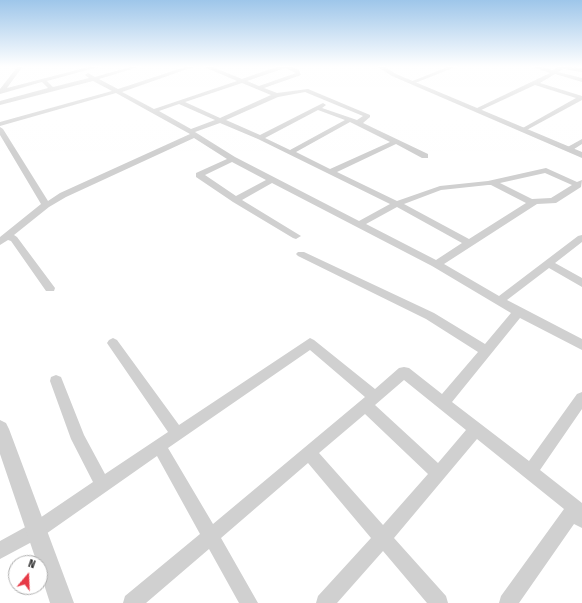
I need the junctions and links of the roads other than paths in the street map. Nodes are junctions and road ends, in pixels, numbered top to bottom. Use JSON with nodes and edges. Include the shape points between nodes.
{"nodes":[{"id":1,"x":33,"y":94,"type":"edge"},
{"id":2,"x":104,"y":94,"type":"edge"},
{"id":3,"x":125,"y":94,"type":"edge"},
{"id":4,"x":202,"y":94,"type":"edge"},
{"id":5,"x":281,"y":94,"type":"edge"},
{"id":6,"x":317,"y":94,"type":"edge"},
{"id":7,"x":441,"y":94,"type":"edge"},
{"id":8,"x":512,"y":94,"type":"edge"},
{"id":9,"x":570,"y":94,"type":"edge"},
{"id":10,"x":276,"y":95,"type":"joint"},
{"id":11,"x":582,"y":98,"type":"edge"},
{"id":12,"x":332,"y":100,"type":"junction"},
{"id":13,"x":179,"y":102,"type":"junction"},
{"id":14,"x":0,"y":103,"type":"edge"},
{"id":15,"x":317,"y":108,"type":"junction"},
{"id":16,"x":477,"y":110,"type":"junction"},
{"id":17,"x":154,"y":111,"type":"junction"},
{"id":18,"x":350,"y":120,"type":"junction"},
{"id":19,"x":219,"y":121,"type":"junction"},
{"id":20,"x":358,"y":123,"type":"junction"},
{"id":21,"x":0,"y":124,"type":"edge"},
{"id":22,"x":0,"y":129,"type":"edge"},
{"id":23,"x":522,"y":130,"type":"junction"},
{"id":24,"x":192,"y":133,"type":"junction"},
{"id":25,"x":260,"y":138,"type":"junction"},
{"id":26,"x":582,"y":141,"type":"edge"},
{"id":27,"x":397,"y":142,"type":"junction"},
{"id":28,"x":568,"y":149,"type":"junction"},
{"id":29,"x":289,"y":153,"type":"junction"},
{"id":30,"x":582,"y":155,"type":"edge"},
{"id":31,"x":425,"y":156,"type":"dead end"},
{"id":32,"x":232,"y":159,"type":"junction"},
{"id":33,"x":330,"y":172,"type":"junction"},
{"id":34,"x":272,"y":180,"type":"junction"},
{"id":35,"x":492,"y":182,"type":"junction"},
{"id":36,"x":580,"y":184,"type":"edge"},
{"id":37,"x":236,"y":200,"type":"junction"},
{"id":38,"x":532,"y":203,"type":"junction"},
{"id":39,"x":396,"y":204,"type":"junction"},
{"id":40,"x":46,"y":205,"type":"junction"},
{"id":41,"x":358,"y":225,"type":"junction"},
{"id":42,"x":296,"y":236,"type":"dead end"},
{"id":43,"x":4,"y":239,"type":"edge"},
{"id":44,"x":582,"y":239,"type":"edge"},
{"id":45,"x":470,"y":243,"type":"junction"},
{"id":46,"x":301,"y":254,"type":"dead end"},
{"id":47,"x":548,"y":263,"type":"junction"},
{"id":48,"x":436,"y":264,"type":"junction"},
{"id":49,"x":582,"y":283,"type":"edge"},
{"id":50,"x":50,"y":288,"type":"dead end"},
{"id":51,"x":499,"y":301,"type":"junction"},
{"id":52,"x":518,"y":312,"type":"junction"},
{"id":53,"x":113,"y":343,"type":"dead end"},
{"id":54,"x":582,"y":345,"type":"edge"},
{"id":55,"x":486,"y":351,"type":"junction"},
{"id":56,"x":56,"y":381,"type":"dead end"},
{"id":57,"x":582,"y":398,"type":"edge"},
{"id":58,"x":370,"y":401,"type":"junction"},
{"id":59,"x":443,"y":403,"type":"junction"},
{"id":60,"x":0,"y":429,"type":"edge"},
{"id":61,"x":476,"y":429,"type":"junction"},
{"id":62,"x":177,"y":434,"type":"junction"},
{"id":63,"x":159,"y":446,"type":"junction"},
{"id":64,"x":309,"y":453,"type":"junction"},
{"id":65,"x":530,"y":472,"type":"junction"},
{"id":66,"x":439,"y":474,"type":"junction"},
{"id":67,"x":103,"y":485,"type":"junction"},
{"id":68,"x":577,"y":516,"type":"edge"},
{"id":69,"x":37,"y":530,"type":"junction"},
{"id":70,"x":211,"y":536,"type":"junction"},
{"id":71,"x":383,"y":538,"type":"junction"},
{"id":72,"x":0,"y":550,"type":"edge"},
{"id":73,"x":62,"y":603,"type":"edge"},
{"id":74,"x":132,"y":603,"type":"edge"},
{"id":75,"x":249,"y":603,"type":"edge"},
{"id":76,"x":325,"y":603,"type":"edge"},
{"id":77,"x":439,"y":603,"type":"edge"},
{"id":78,"x":508,"y":603,"type":"edge"}],
"edges":[{"from":1,"to":14,"type":"street"},
{"from":2,"to":21,"type":"street"},
{"from":3,"to":17,"type":"street"},
{"from":4,"to":13,"type":"street"},
{"from":5,"to":10,"type":"street"},
{"from":6,"to":12,"type":"street"},
{"from":7,"to":16,"type":"street"},
{"from":8,"to":16,"type":"street"},
{"from":9,"to":11,"type":"street"},
{"from":10,"to":19,"type":"street"},
{"from":11,"to":23,"type":"street"},
{"from":12,"to":15,"type":"street"},
{"from":12,"to":20,"type":"street","via":[[368,116]]},
{"from":13,"to":17,"type":"street"},
{"from":13,"to":19,"type":"street"},
{"from":15,"to":18,"type":"street"},
{"from":15,"to":25,"type":"street"},
{"from":16,"to":23,"type":"street"},
{"from":17,"to":24,"type":"street"},
{"from":18,"to":20,"type":"street"},
{"from":18,"to":29,"type":"street"},
{"from":19,"to":24,"type":"street"},
{"from":19,"to":25,"type":"street"},
{"from":20,"to":27,"type":"street"},
{"from":22,"to":40,"type":"street"},
{"from":23,"to":28,"type":"street"},
{"from":24,"to":32,"type":"street"},
{"from":24,"to":40,"type":"street"},
{"from":25,"to":29,"type":"street"},
{"from":26,"to":28,"type":"street"},
{"from":27,"to":31,"type":"street"},
{"from":27,"to":33,"type":"street"},
{"from":28,"to":30,"type":"street"},
{"from":29,"to":33,"type":"street"},
{"from":32,"to":34,"type":"street"},
{"from":32,"to":37,"type":"street","via":[[199,175]]},
{"from":33,"to":39,"type":"street"},
{"from":34,"to":37,"type":"street"},
{"from":34,"to":41,"type":"street"},
{"from":35,"to":36,"type":"street","via":[[546,170]]},
{"from":35,"to":38,"type":"street"},
{"from":35,"to":39,"type":"street","via":[[440,188]]},
{"from":36,"to":38,"type":"street","via":[[553,201]]},
{"from":37,"to":42,"type":"street"},
{"from":38,"to":45,"type":"street"},
{"from":39,"to":41,"type":"street"},
{"from":39,"to":45,"type":"street"},
{"from":40,"to":43,"type":"street"},
{"from":41,"to":48,"type":"street"},
{"from":43,"to":50,"type":"street","via":[[14,239]]},
{"from":44,"to":47,"type":"street"},
{"from":45,"to":48,"type":"street"},
{"from":46,"to":55,"type":"street","via":[[430,316]]},
{"from":47,"to":49,"type":"street"},
{"from":47,"to":51,"type":"street"},
{"from":48,"to":51,"type":"street"},
{"from":51,"to":52,"type":"street"},
{"from":52,"to":54,"type":"street"},
{"from":52,"to":55,"type":"street"},
{"from":53,"to":62,"type":"street"},
{"from":55,"to":59,"type":"street"},
{"from":56,"to":67,"type":"street","via":[[78,439]]},
{"from":57,"to":65,"type":"street"},
{"from":58,"to":59,"type":"street","via":[[404,372]]},
{"from":58,"to":62,"type":"street","via":[[310,343]]},
{"from":58,"to":64,"type":"street"},
{"from":58,"to":66,"type":"street"},
{"from":59,"to":61,"type":"street"},
{"from":60,"to":69,"type":"street"},
{"from":61,"to":65,"type":"street"},
{"from":61,"to":66,"type":"street"},
{"from":62,"to":63,"type":"street"},
{"from":63,"to":67,"type":"street"},
{"from":63,"to":70,"type":"street"},
{"from":64,"to":70,"type":"street"},
{"from":64,"to":71,"type":"street"},
{"from":65,"to":68,"type":"street","via":[[577,509]]},
{"from":66,"to":71,"type":"street"},
{"from":67,"to":69,"type":"street"},
{"from":68,"to":78,"type":"street"},
{"from":69,"to":72,"type":"street"},
{"from":69,"to":73,"type":"street"},
{"from":70,"to":74,"type":"street"},
{"from":70,"to":75,"type":"street"},
{"from":71,"to":76,"type":"street"},
{"from":71,"to":77,"type":"street"}]}
